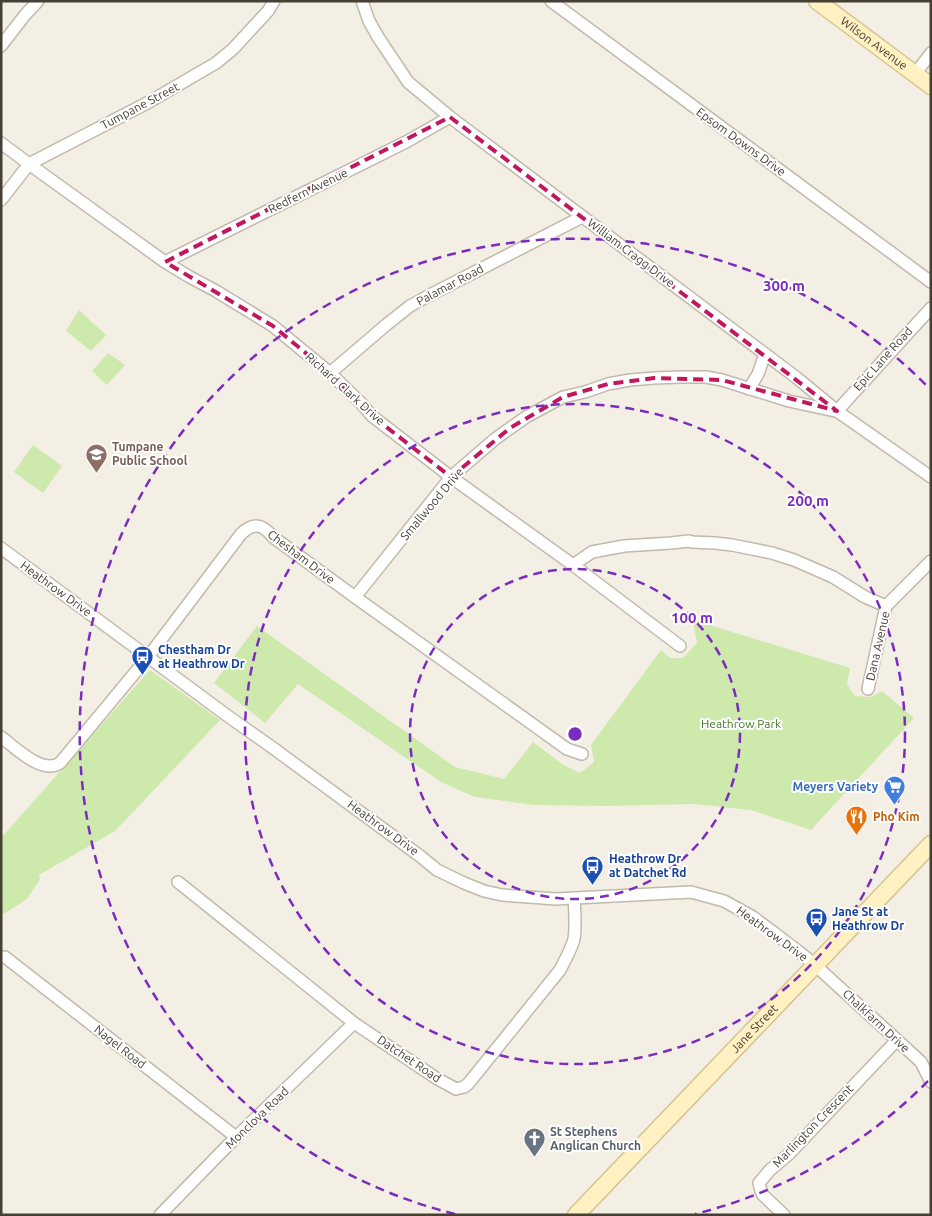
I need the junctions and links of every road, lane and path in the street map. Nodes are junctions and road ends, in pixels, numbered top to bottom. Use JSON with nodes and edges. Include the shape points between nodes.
{"nodes":[{"id":1,"x":38,"y":1,"type":"edge"},
{"id":2,"x":274,"y":1,"type":"edge"},
{"id":3,"x":362,"y":1,"type":"edge"},
{"id":4,"x":551,"y":1,"type":"edge"},
{"id":5,"x":817,"y":1,"type":"edge"},
{"id":6,"x":1,"y":46,"type":"edge"},
{"id":7,"x":931,"y":53,"type":"edge"},
{"id":8,"x":915,"y":74,"type":"junction"},
{"id":9,"x":931,"y":86,"type":"edge"},
{"id":10,"x":450,"y":117,"type":"junction"},
{"id":11,"x":1,"y":143,"type":"edge"},
{"id":12,"x":29,"y":164,"type":"junction"},
{"id":13,"x":1,"y":200,"type":"edge"},
{"id":14,"x":582,"y":216,"type":"junction"},
{"id":15,"x":166,"y":262,"type":"junction"},
{"id":16,"x":931,"y":282,"type":"edge"},
{"id":17,"x":931,"y":308,"type":"edge"},
{"id":18,"x":765,"y":354,"type":"junction"},
{"id":19,"x":330,"y":372,"type":"junction"},
{"id":20,"x":749,"y":389,"type":"junction"},
{"id":21,"x":837,"y":411,"type":"junction"},
{"id":22,"x":451,"y":477,"type":"junction"},
{"id":23,"x":931,"y":477,"type":"edge"},
{"id":24,"x":1,"y":548,"type":"edge"},
{"id":25,"x":931,"y":561,"type":"edge"},
{"id":26,"x":573,"y":565,"type":"junction"},
{"id":27,"x":355,"y":597,"type":"junction"},
{"id":28,"x":886,"y":606,"type":"junction"},
{"id":29,"x":680,"y":646,"type":"dead end"},
{"id":30,"x":148,"y":657,"type":"junction"},
{"id":31,"x":868,"y":690,"type":"dead end"},
{"id":32,"x":1,"y":737,"type":"edge"},
{"id":33,"x":582,"y":754,"type":"dead end"},
{"id":34,"x":931,"y":844,"type":"edge"},
{"id":35,"x":178,"y":882,"type":"dead end"},
{"id":36,"x":574,"y":898,"type":"junction"},
{"id":37,"x":5,"y":957,"type":"dead end"},
{"id":38,"x":814,"y":965,"type":"junction"},
{"id":39,"x":354,"y":1023,"type":"junction"},
{"id":40,"x":897,"y":1040,"type":"junction"},
{"id":41,"x":931,"y":1082,"type":"edge"},
{"id":42,"x":236,"y":1137,"type":"junction"},
{"id":43,"x":160,"y":1215,"type":"edge"},
{"id":44,"x":576,"y":1215,"type":"edge"},
{"id":45,"x":784,"y":1215,"type":"edge"}],
"edges":[{"from":1,"to":6,"type":"street"},
{"from":2,"to":12,"type":"street","name":"Tumpane Street","via":[[233,49],[216,63]]},
{"from":3,"to":10,"type":"street","name":"William Cragg Drive","via":[[378,38],[408,82]]},
{"from":4,"to":16,"type":"street","name":"Epsom Downs Drive"},
{"from":5,"to":8,"type":"main road","name":"Wilson Avenue"},
{"from":7,"to":8,"type":"street"},
{"from":8,"to":9,"type":"main road","name":"Wilson Avenue"},
{"from":10,"to":14,"type":"street","name":"William Cragg Drive"},
{"from":10,"to":15,"type":"street","name":"Redfern Avenue"},
{"from":11,"to":12,"type":"street","name":"Richard Clark Drive"},
{"from":12,"to":13,"type":"street","name":"Tumpane Street"},
{"from":12,"to":15,"type":"street","name":"Richard Clark Drive"},
{"from":14,"to":18,"type":"street","name":"William Cragg Drive"},
{"from":14,"to":19,"type":"street","name":"Palamar Road","via":[[410,306]]},
{"from":15,"to":19,"type":"street","name":"Richard Clark Drive","via":[[273,326]]},
{"from":17,"to":21,"type":"street","name":"Epic Lane Road"},
{"from":18,"to":20,"type":"street"},
{"from":18,"to":21,"type":"street","name":"William Cragg Drive"},
{"from":19,"to":22,"type":"street","name":"Richard Clark Drive","via":[[372,416]]},
{"from":20,"to":21,"type":"street","name":"Smallwood Drive","via":[[789,402]]},
{"from":20,"to":22,"type":"street","name":"Smallwood Drive","via":[[706,377],[654,378],[608,384],[563,397],[495,438]]},
{"from":21,"to":23,"type":"street","name":"William Cragg Drive"},
{"from":22,"to":26,"type":"street","name":"Richard Clark Drive"},
{"from":22,"to":27,"type":"street","name":"Smallwood Drive"},
{"from":24,"to":30,"type":"street","name":"Heathrow Drive"},
{"from":25,"to":28,"type":"street","name":"Dana Avenue"},
{"from":26,"to":28,"type":"street","via":[[592,552],[624,546],[689,540],[732,545],[794,560]]},
{"from":26,"to":29,"type":"street","name":"Richard Clark Drive"},
{"from":27,"to":30,"type":"street","name":"Chesham Drive","via":[[268,530],[260,526],[248,527]]},
{"from":27,"to":33,"type":"street","name":"Chesham Drive","via":[[567,749]]},
{"from":28,"to":31,"type":"street","name":"Dana Avenue"},
{"from":30,"to":32,"type":"street","name":"Chesham Drive","via":[[60,763],[51,767],[36,763]]},
{"from":30,"to":36,"type":"street","name":"Heathrow Drive","via":[[437,870],[484,891],[502,895]]},
{"from":34,"to":38,"type":"main road","name":"Jane Street"},
{"from":35,"to":39,"type":"street","name":"Datchet Road"},
{"from":36,"to":38,"type":"street","name":"Heathrow Drive","via":[[691,892],[710,897],[753,917]]},
{"from":36,"to":39,"type":"street","name":"Datchet Road","via":[[574,940],[560,970],[464,1087],[456,1089],[447,1085]]},
{"from":37,"to":42,"type":"street","name":"Nagel Road"},
{"from":38,"to":40,"type":"street","name":"Chalkfarm Drive"},
{"from":38,"to":44,"type":"main road","name":"Jane Street"},
{"from":39,"to":42,"type":"street","name":"Monclova Road"},
{"from":40,"to":41,"type":"street","name":"Chalkfarm Drive","via":[[921,1062]]},
{"from":40,"to":45,"type":"street","name":"Marlington Crescent","via":[[759,1183],[763,1194]]},
{"from":42,"to":43,"type":"street","name":"Monclova Road"}]}
